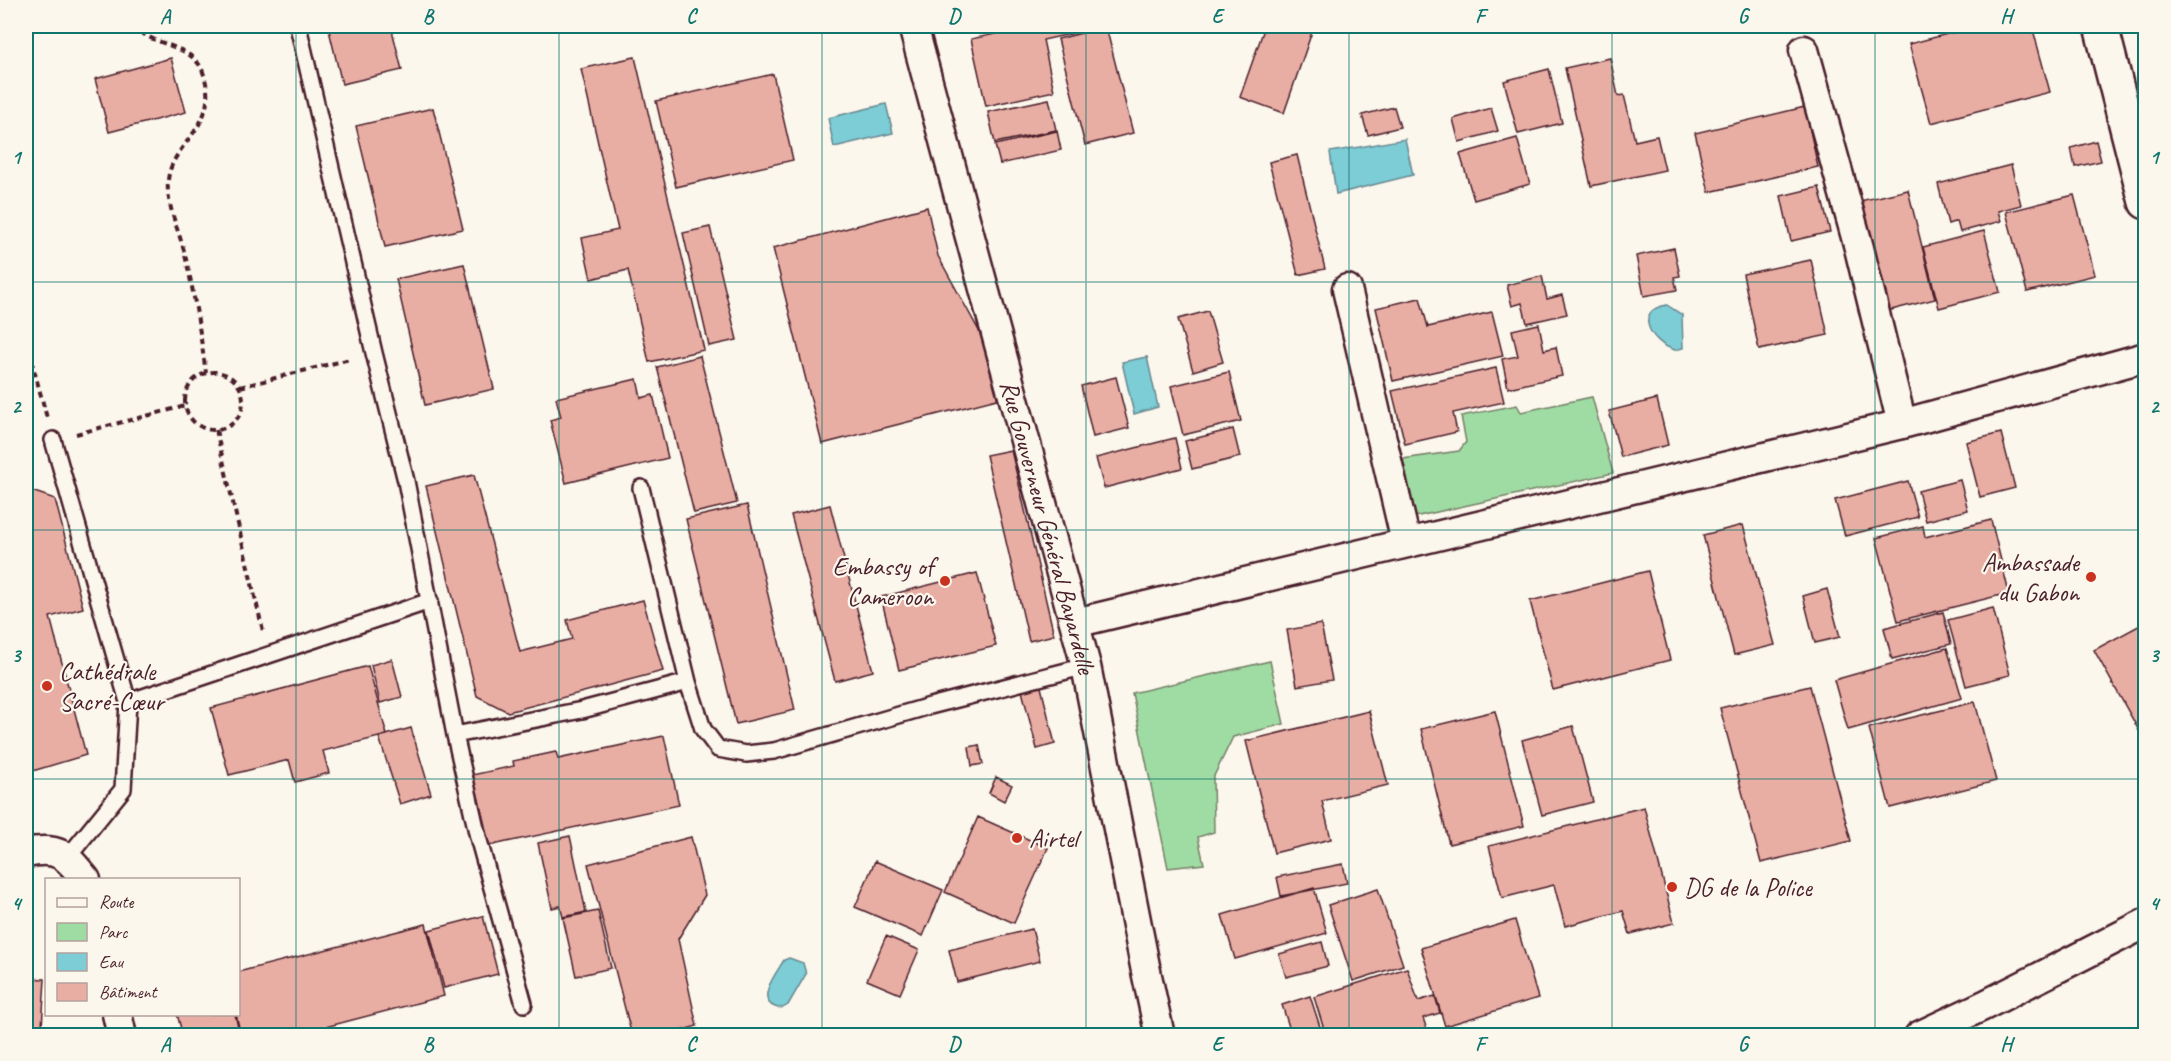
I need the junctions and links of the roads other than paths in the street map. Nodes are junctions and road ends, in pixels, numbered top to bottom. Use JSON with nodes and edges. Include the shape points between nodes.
{"nodes":[{"id":1,"x":298,"y":26,"type":"edge"},
{"id":2,"x":913,"y":26,"type":"edge"},
{"id":3,"x":2100,"y":26,"type":"edge"},
{"id":4,"x":1804,"y":50,"type":"dead end"},
{"id":5,"x":2145,"y":202,"type":"edge"},
{"id":6,"x":1347,"y":289,"type":"dead end"},
{"id":7,"x":2145,"y":357,"type":"edge"},
{"id":8,"x":1902,"y":424,"type":"junction"},
{"id":9,"x":53,"y":440,"type":"road end"},
{"id":10,"x":641,"y":488,"type":"dead end"},
{"id":11,"x":1406,"y":542,"type":"junction"},
{"id":12,"x":430,"y":601,"type":"junction"},
{"id":13,"x":1075,"y":623,"type":"junction"},
{"id":14,"x":1086,"y":666,"type":"junction"},
{"id":15,"x":688,"y":682,"type":"junction"},
{"id":16,"x":128,"y":702,"type":"junction"},
{"id":17,"x":455,"y":735,"type":"junction"},
{"id":18,"x":26,"y":854,"type":"edge"},
{"id":19,"x":68,"y":857,"type":"junction"},
{"id":20,"x":85,"y":878,"type":"edge"},
{"id":21,"x":2145,"y":923,"type":"edge"},
{"id":22,"x":524,"y":1004,"type":"dead end"},
{"id":23,"x":117,"y":1016,"type":"edge"},
{"id":24,"x":122,"y":1035,"type":"edge"},
{"id":25,"x":1160,"y":1035,"type":"edge"},
{"id":26,"x":1919,"y":1035,"type":"edge"}],
"edges":[{"from":1,"to":12,"type":"lane","via":[[406,481]]},
{"from":2,"to":13,"type":"street","name":"Rue Gouverneur Général Bayardelle"},
{"from":3,"to":5,"type":"street"},
{"from":4,"to":8,"type":"street","via":[[1859,248]]},
{"from":6,"to":11,"type":"street"},
{"from":7,"to":8,"type":"street"},
{"from":8,"to":11,"type":"street"},
{"from":9,"to":16,"type":"lane"},
{"from":10,"to":15,"type":"lane"},
{"from":11,"to":13,"type":"street"},
{"from":12,"to":16,"type":"lane"},
{"from":12,"to":17,"type":"lane"},
{"from":13,"to":14,"type":"street","name":"Rue Gouverneur Général Bayardelle"},
{"from":14,"to":15,"type":"lane","via":[[930,705],[774,751],[746,754],[718,749],[703,729]]},
{"from":14,"to":25,"type":"street","name":"Rue Gouverneur Général Bayardelle"},
{"from":15,"to":17,"type":"lane","via":[[582,710]]},
{"from":16,"to":19,"type":"lane","via":[[123,789]]},
{"from":17,"to":22,"type":"lane","via":[[478,837]]},
{"from":18,"to":19,"type":"street","via":[[44,849]]},
{"from":19,"to":20,"type":"street"},
{"from":21,"to":26,"type":"street"},
{"from":23,"to":24,"type":"street"}]}
